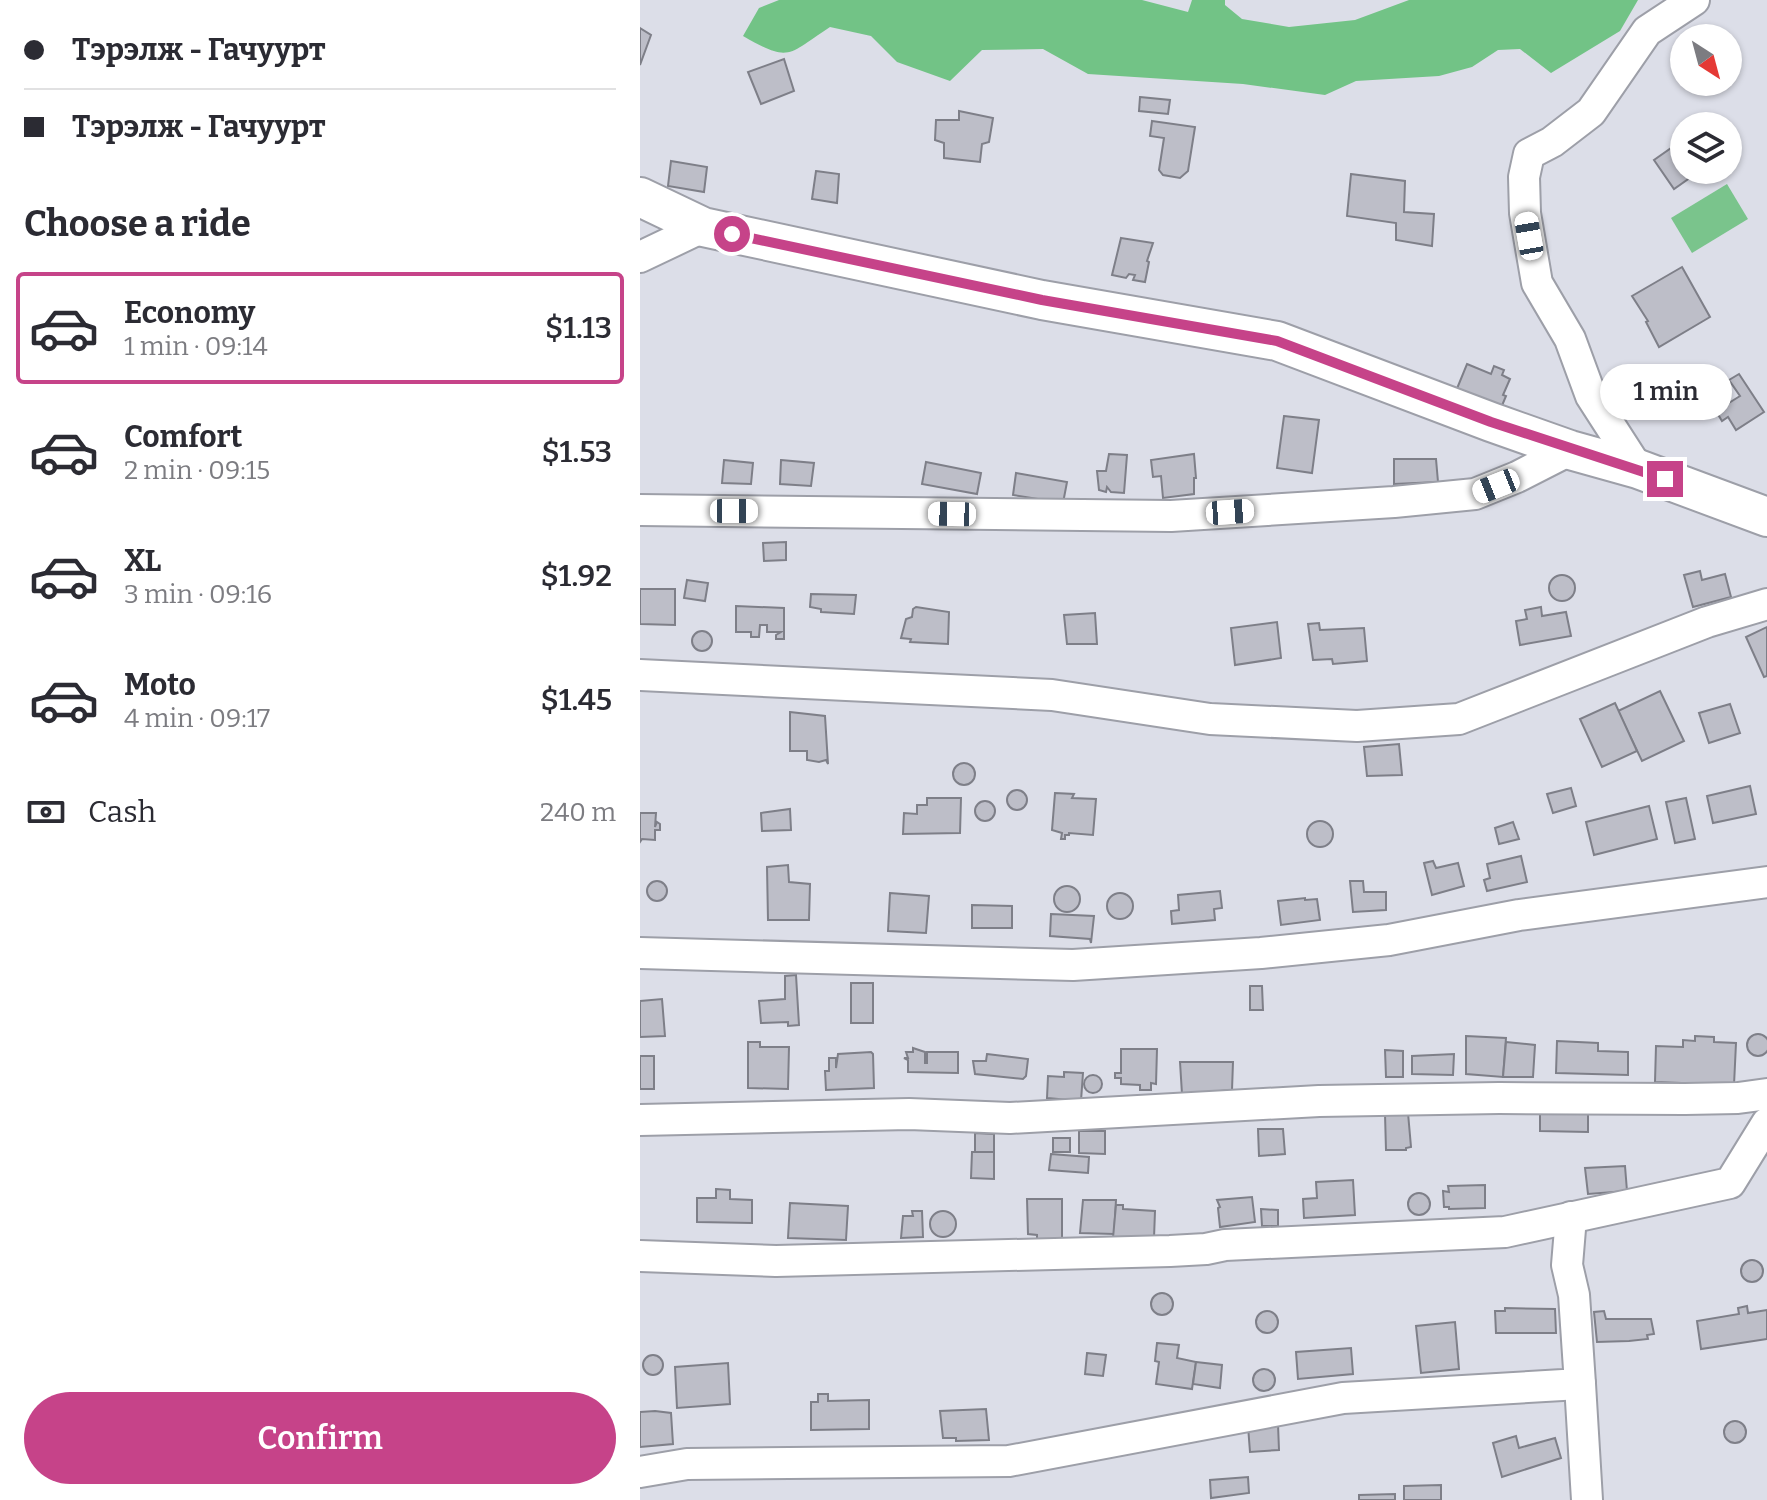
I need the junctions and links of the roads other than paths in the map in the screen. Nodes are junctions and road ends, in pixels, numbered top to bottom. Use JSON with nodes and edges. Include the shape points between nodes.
{"nodes":[{"id":1,"x":1694,"y":0,"type":"edge"},
{"id":2,"x":640,"y":197,"type":"edge"},
{"id":3,"x":703,"y":227,"type":"junction"},
{"id":4,"x":640,"y":257,"type":"edge"},
{"id":5,"x":1570,"y":450,"type":"junction"},
{"id":6,"x":1638,"y":469,"type":"junction"},
{"id":7,"x":640,"y":510,"type":"edge"},
{"id":8,"x":1767,"y":517,"type":"edge"},
{"id":9,"x":1767,"y":604,"type":"edge"},
{"id":10,"x":640,"y":675,"type":"edge"},
{"id":11,"x":1767,"y":882,"type":"edge"},
{"id":12,"x":640,"y":953,"type":"edge"},
{"id":13,"x":1767,"y":1094,"type":"edge"},
{"id":14,"x":640,"y":1120,"type":"edge"},
{"id":15,"x":1767,"y":1123,"type":"edge"},
{"id":16,"x":1571,"y":1217,"type":"junction"},
{"id":17,"x":640,"y":1256,"type":"edge"},
{"id":18,"x":1580,"y":1384,"type":"junction"},
{"id":19,"x":640,"y":1472,"type":"edge"},
{"id":20,"x":1587,"y":1500,"type":"edge"}],
"edges":[{"from":1,"to":6,"type":"street","via":[[1647,31],[1591,112],[1529,154],[1524,177],[1537,283],[1570,339],[1591,396]]},
{"from":2,"to":3,"type":"main road"},
{"from":3,"to":4,"type":"street"},
{"from":3,"to":5,"type":"main road","via":[[1042,300],[1277,341]]},
{"from":5,"to":6,"type":"main road"},
{"from":5,"to":7,"type":"street","via":[[1475,494],[1377,503],[1171,516]]},
{"from":6,"to":8,"type":"main road"},
{"from":9,"to":10,"type":"street","via":[[1707,622],[1459,719],[1357,726],[1210,719],[1052,695]]},
{"from":11,"to":12,"type":"street","via":[[1519,915],[1389,940],[1073,965]]},
{"from":13,"to":14,"type":"street","via":[[1319,1101],[1010,1118],[909,1114]]},
{"from":15,"to":16,"type":"street","via":[[1730,1183]]},
{"from":16,"to":17,"type":"street","via":[[1505,1232],[1170,1251],[776,1261]]},
{"from":16,"to":18,"type":"street","via":[[1567,1265]]},
{"from":18,"to":19,"type":"street","via":[[1343,1398],[1009,1461],[687,1464]]},
{"from":18,"to":20,"type":"street"}]}
